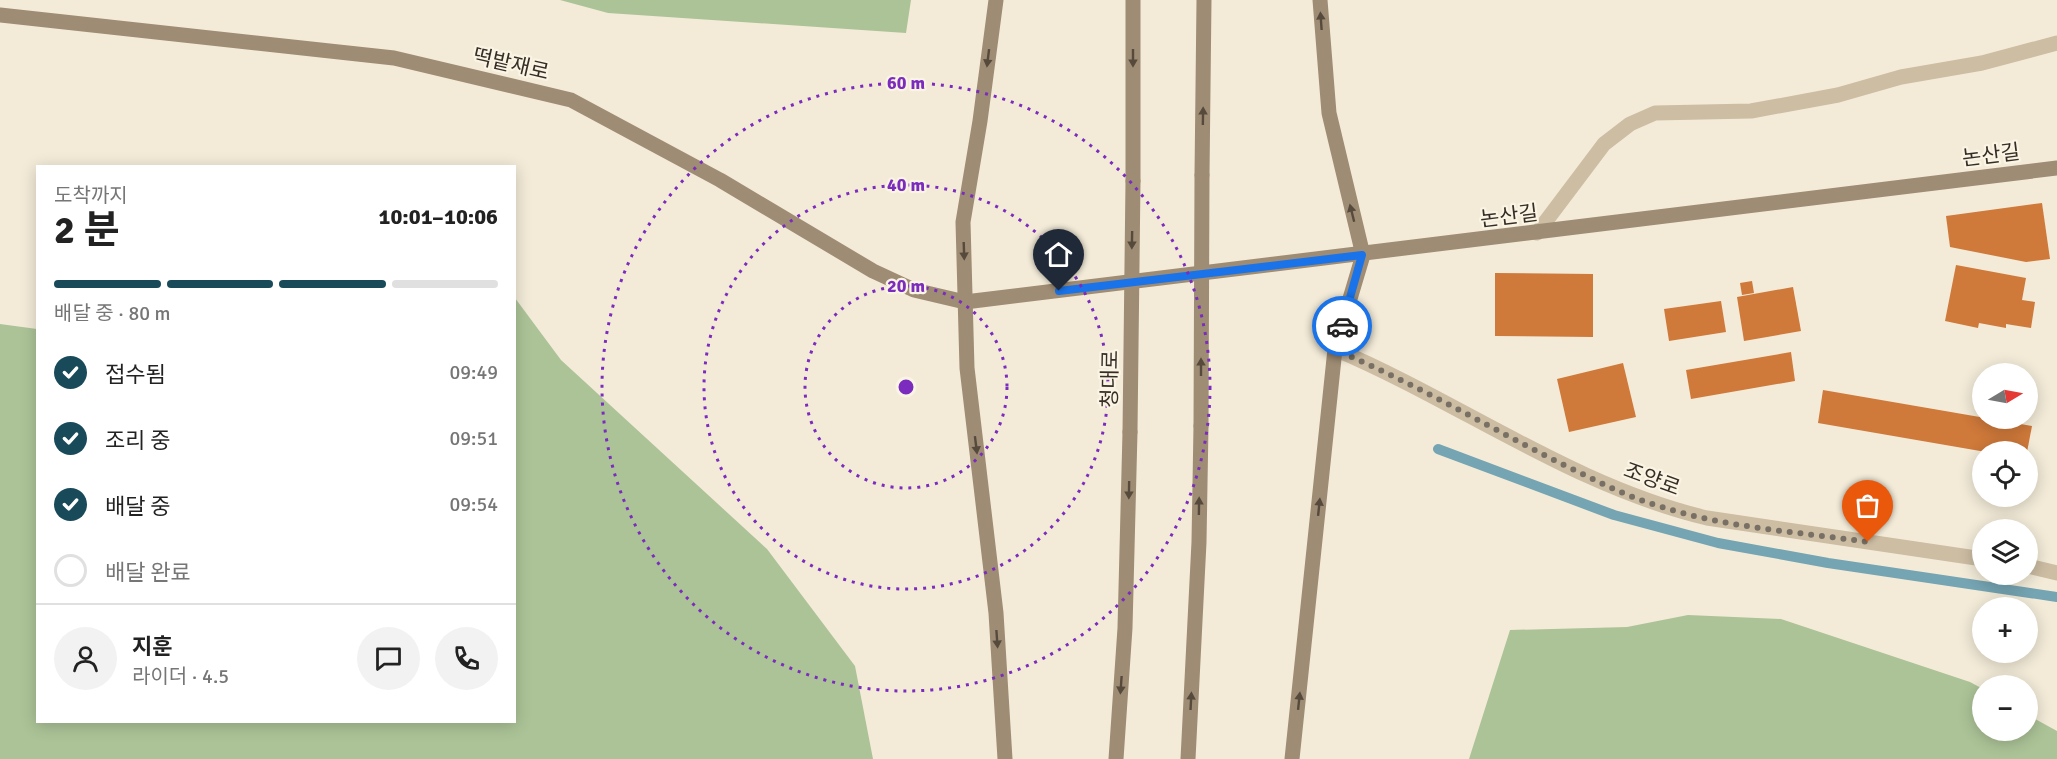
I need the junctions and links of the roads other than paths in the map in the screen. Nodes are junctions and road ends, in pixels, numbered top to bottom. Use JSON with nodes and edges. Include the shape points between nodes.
{"nodes":[{"id":1,"x":996,"y":0,"type":"edge"},
{"id":2,"x":1132,"y":0,"type":"edge"},
{"id":3,"x":1204,"y":0,"type":"edge"},
{"id":4,"x":1320,"y":0,"type":"edge"},
{"id":5,"x":0,"y":15,"type":"edge"},
{"id":6,"x":2057,"y":43,"type":"edge"},
{"id":7,"x":2057,"y":168,"type":"edge"},
{"id":8,"x":1537,"y":233,"type":"junction"},
{"id":9,"x":1362,"y":255,"type":"junction"},
{"id":10,"x":965,"y":302,"type":"junction"},
{"id":11,"x":1335,"y":350,"type":"junction"},
{"id":12,"x":1972,"y":557,"type":"edge"},
{"id":13,"x":2038,"y":568,"type":"edge"},
{"id":14,"x":2057,"y":573,"type":"edge"},
{"id":15,"x":1005,"y":759,"type":"edge"},
{"id":16,"x":1116,"y":759,"type":"edge"},
{"id":17,"x":1188,"y":759,"type":"edge"},
{"id":18,"x":1292,"y":759,"type":"edge"}],
"edges":[{"from":1,"to":10,"type":"street","one_way":true,"via":[[963,222]]},
{"from":2,"to":16,"type":"street","name":"청대로","one_way":true,"bridge":true,"via":[[1130,432],[1125,628]]},
{"from":17,"to":3,"type":"street","one_way":true,"bridge":true,"via":[[1199,542]]},
{"from":9,"to":4,"type":"street","one_way":true,"via":[[1329,113]]},
{"from":5,"to":10,"type":"street","name":"떡밭재로","via":[[394,58],[571,100],[720,180],[873,271],[914,290]]},
{"from":6,"to":8,"type":"street","via":[[1982,63],[1751,111],[1654,113],[1630,124],[1604,144]]},
{"from":7,"to":8,"type":"street","name":"논산길"},
{"from":8,"to":9,"type":"street","name":"논산길"},
{"from":9,"to":10,"type":"street","name":"논산길"},
{"from":9,"to":11,"type":"street"},
{"from":10,"to":15,"type":"street","one_way":true,"via":[[967,368],[996,613]]},
{"from":11,"to":12,"type":"street","name":"조양로","via":[[1622,493],[1663,508]]},
{"from":18,"to":11,"type":"street","one_way":true},
{"from":13,"to":14,"type":"street"}]}
